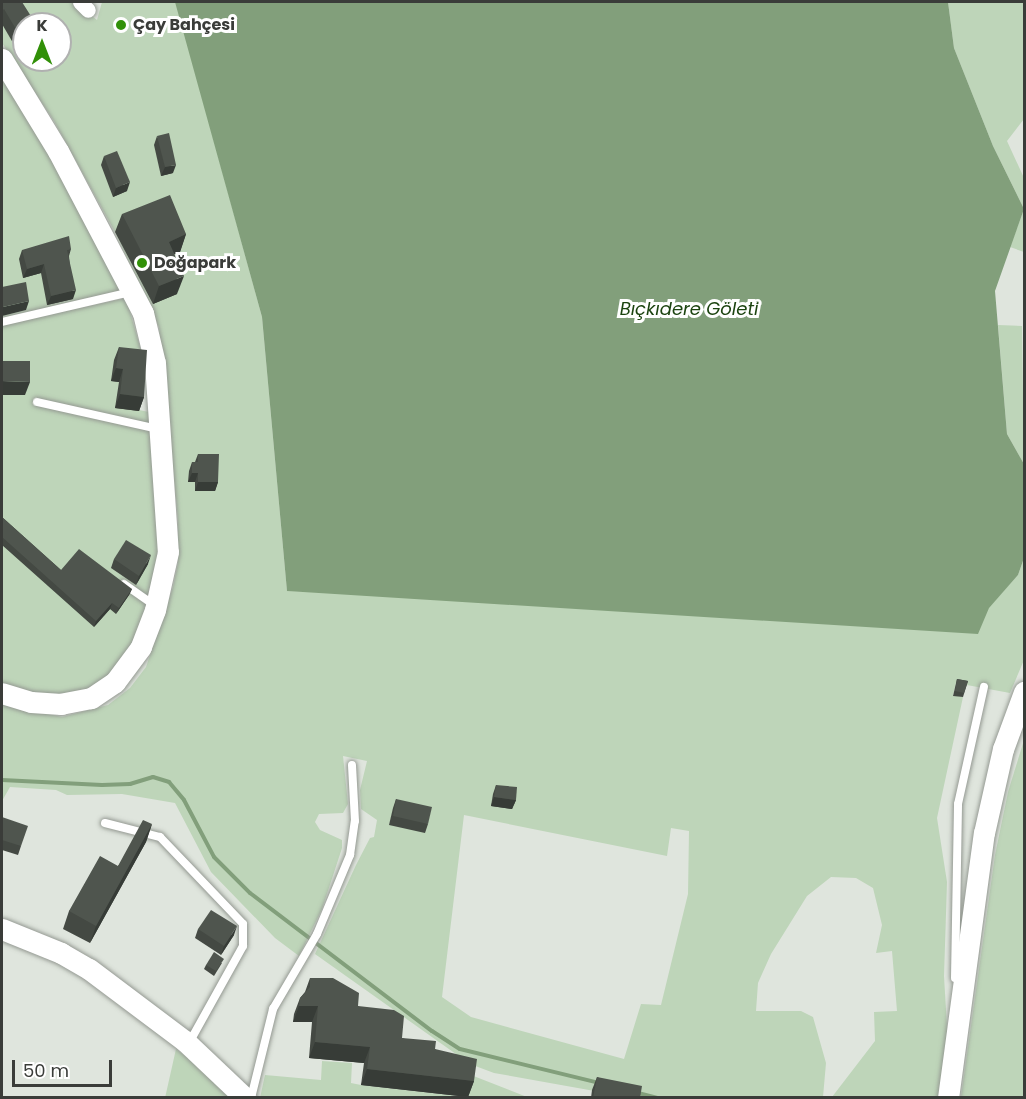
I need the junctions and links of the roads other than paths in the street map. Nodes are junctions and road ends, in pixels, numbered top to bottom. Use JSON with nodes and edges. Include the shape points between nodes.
{"nodes":[{"id":1,"x":2,"y":59,"type":"edge"},
{"id":2,"x":133,"y":292,"type":"junction"},
{"id":3,"x":2,"y":322,"type":"edge"},
{"id":4,"x":37,"y":402,"type":"dead end"},
{"id":5,"x":160,"y":429,"type":"junction"},
{"id":6,"x":119,"y":580,"type":"edge"},
{"id":7,"x":156,"y":606,"type":"junction"},
{"id":8,"x":984,"y":687,"type":"dead end"},
{"id":9,"x":1024,"y":692,"type":"edge"},
{"id":10,"x":2,"y":693,"type":"edge"},
{"id":11,"x":352,"y":765,"type":"dead end"},
{"id":12,"x":105,"y":824,"type":"dead end"},
{"id":13,"x":2,"y":929,"type":"edge"},
{"id":14,"x":959,"y":1018,"type":"junction"},
{"id":15,"x":188,"y":1044,"type":"junction"},
{"id":16,"x":245,"y":1098,"type":"edge"},
{"id":17,"x":251,"y":1098,"type":"edge"},
{"id":18,"x":948,"y":1098,"type":"edge"}],
"edges":[{"from":1,"to":2,"type":"street","via":[[58,151]]},
{"from":2,"to":3,"type":"lane"},
{"from":2,"to":5,"type":"street","via":[[152,348]]},
{"from":4,"to":5,"type":"lane"},
{"from":5,"to":7,"type":"street","via":[[168,552]]},
{"from":6,"to":7,"type":"lane"},
{"from":7,"to":10,"type":"street","via":[[134,661],[105,690],[91,698],[61,704],[31,702]]},
{"from":8,"to":14,"type":"lane","via":[[958,804],[954,947]]},
{"from":9,"to":14,"type":"street","via":[[994,784]]},
{"from":11,"to":17,"type":"lane","via":[[354,838],[317,934],[273,1009]]},
{"from":12,"to":15,"type":"lane","via":[[160,837],[243,924],[243,946]]},
{"from":13,"to":15,"type":"street","via":[[61,952],[89,969]]},
{"from":14,"to":18,"type":"street"},
{"from":15,"to":16,"type":"street"}]}
